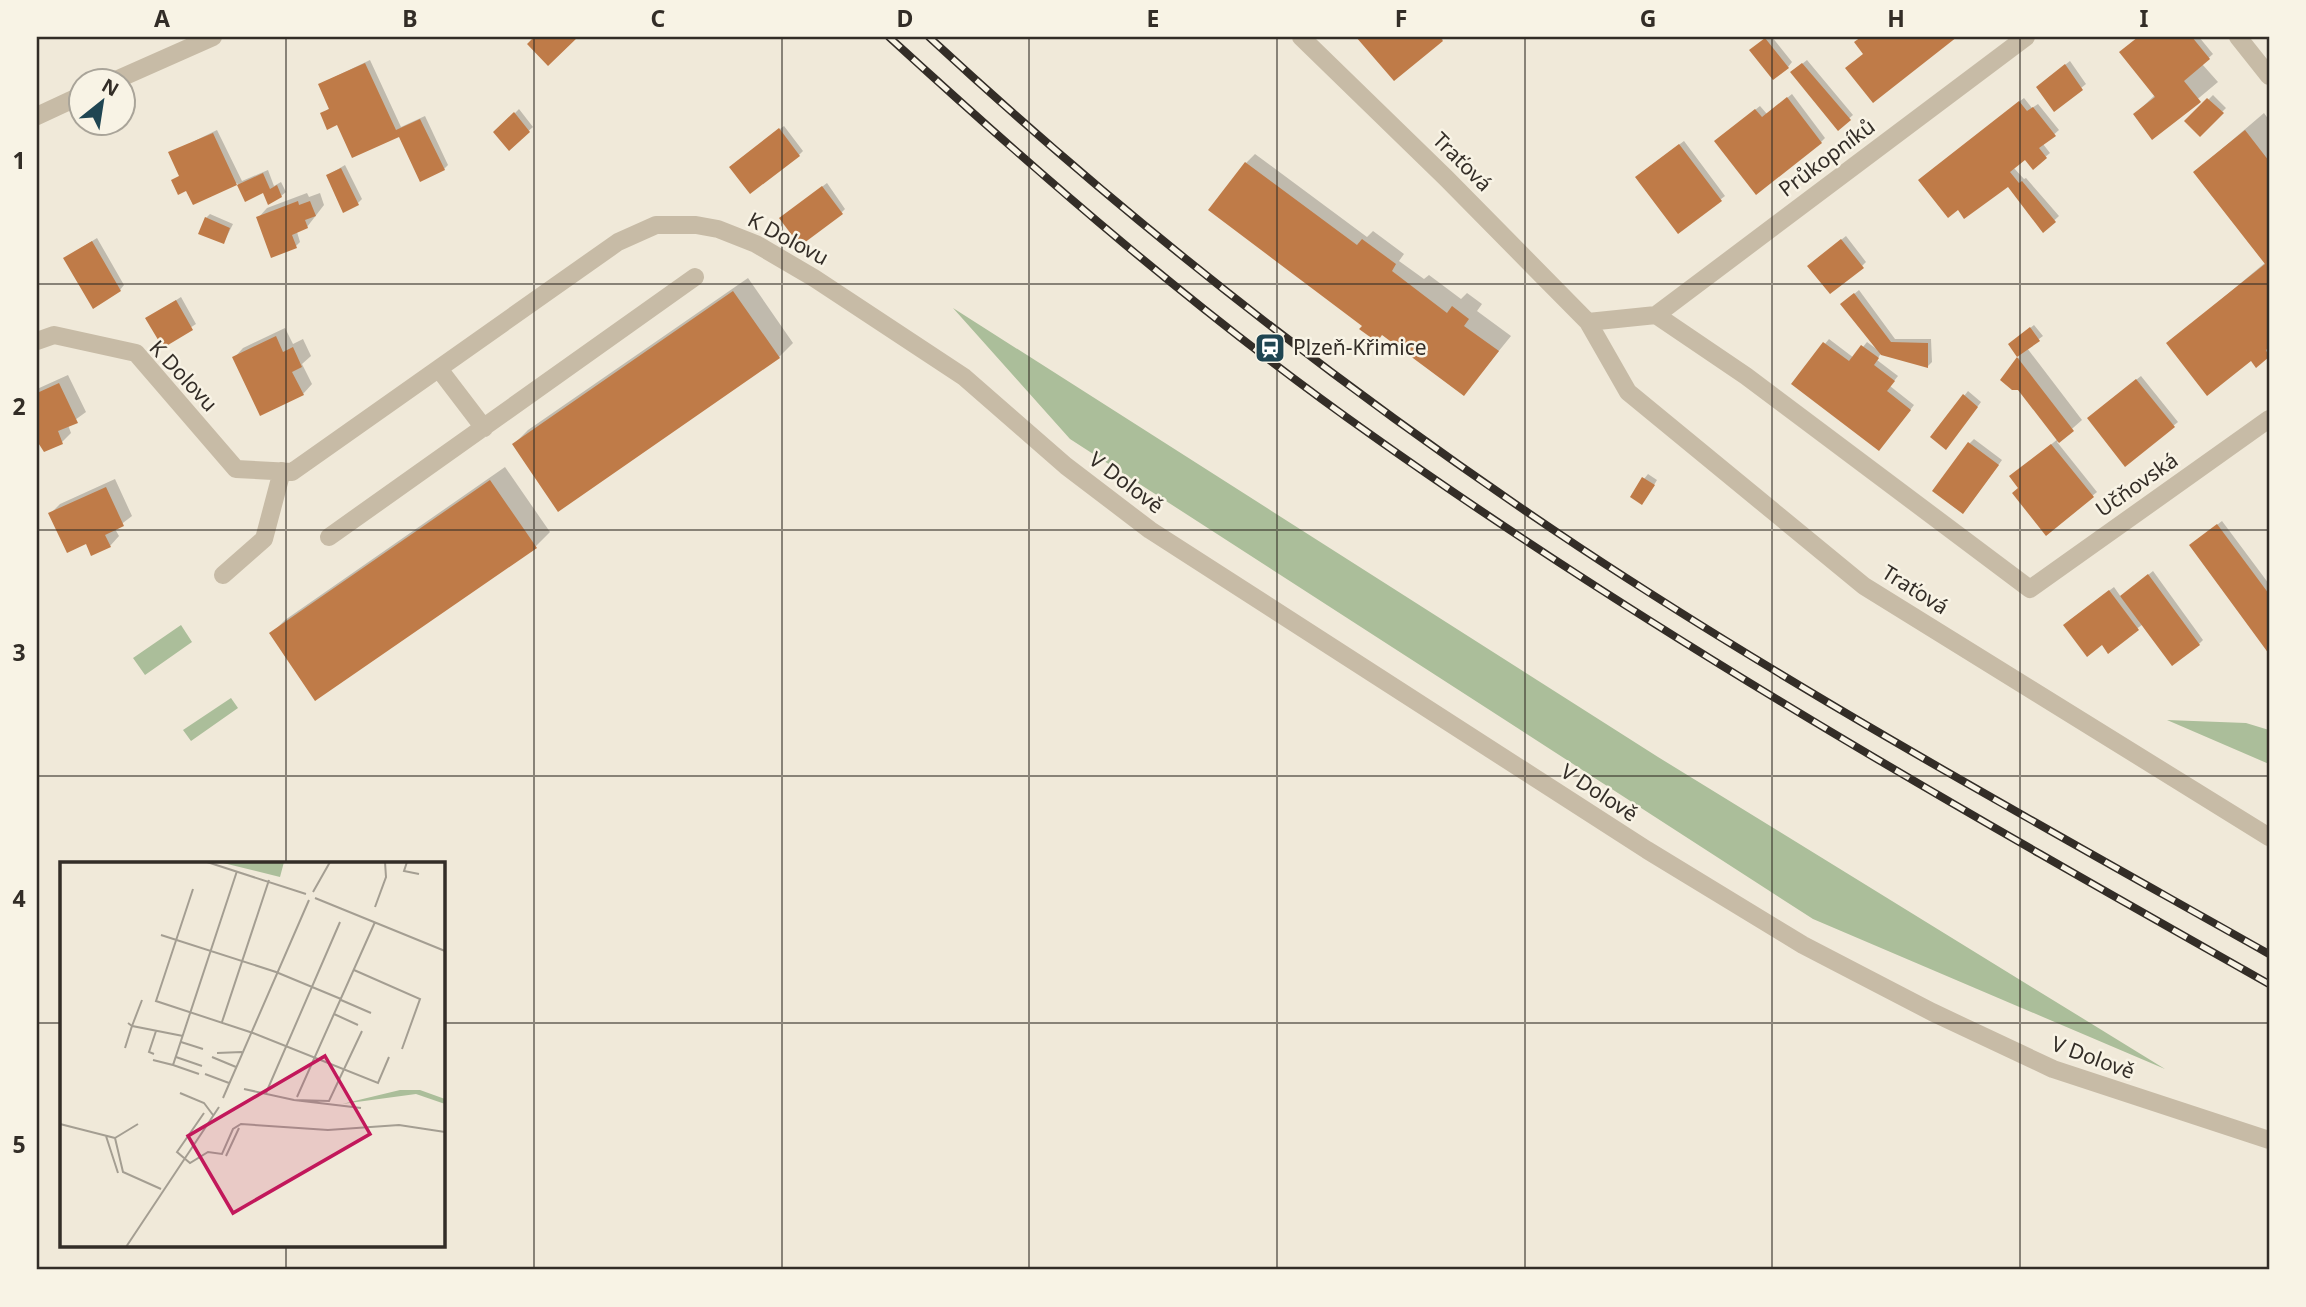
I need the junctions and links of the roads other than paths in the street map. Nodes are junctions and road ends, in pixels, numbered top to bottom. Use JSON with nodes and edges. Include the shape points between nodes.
{"nodes":[{"id":1,"x":213,"y":37,"type":"edge"},
{"id":2,"x":1301,"y":37,"type":"edge"},
{"id":3,"x":2025,"y":37,"type":"edge"},
{"id":4,"x":2238,"y":37,"type":"edge"},
{"id":5,"x":136,"y":71,"type":"edge"},
{"id":6,"x":2269,"y":76,"type":"edge"},
{"id":7,"x":66,"y":103,"type":"edge"},
{"id":8,"x":37,"y":116,"type":"edge"},
{"id":9,"x":695,"y":277,"type":"dead end"},
{"id":10,"x":1656,"y":315,"type":"junction"},
{"id":11,"x":1588,"y":322,"type":"junction"},
{"id":12,"x":37,"y":341,"type":"edge"},
{"id":13,"x":439,"y":369,"type":"junction"},
{"id":14,"x":964,"y":377,"type":"joint"},
{"id":15,"x":2269,"y":419,"type":"edge"},
{"id":16,"x":484,"y":428,"type":"junction"},
{"id":17,"x":282,"y":471,"type":"junction"},
{"id":18,"x":329,"y":537,"type":"dead end"},
{"id":19,"x":223,"y":575,"type":"dead end"},
{"id":20,"x":2269,"y":837,"type":"edge"},
{"id":21,"x":2269,"y":1140,"type":"edge"}],
"edges":[{"from":1,"to":5,"type":"street"},
{"from":2,"to":11,"type":"street","name":"Traťová"},
{"from":3,"to":10,"type":"street","name":"Průkopníků"},
{"from":4,"to":6,"type":"street"},
{"from":7,"to":8,"type":"street"},
{"from":9,"to":16,"type":"street"},
{"from":10,"to":11,"type":"street"},
{"from":10,"to":15,"type":"street","name":"Učňovská","via":[[1746,376],[2030,589]]},
{"from":11,"to":20,"type":"street","name":"Traťová","via":[[1628,392],[1864,586]]},
{"from":12,"to":17,"type":"street","name":"K Dolovu","via":[[54,335],[136,353],[236,468]]},
{"from":13,"to":14,"type":"street","name":"K Dolovu","via":[[618,242],[656,225],[696,225],[756,244]]},
{"from":13,"to":16,"type":"street"},
{"from":13,"to":17,"type":"street","name":"K Dolovu","via":[[292,472]]},
{"from":14,"to":21,"type":"street","name":"V Dolově","via":[[1066,467],[1150,530],[1803,945],[2053,1069]]},
{"from":16,"to":18,"type":"street"},
{"from":17,"to":19,"type":"street","via":[[264,540]]}]}
